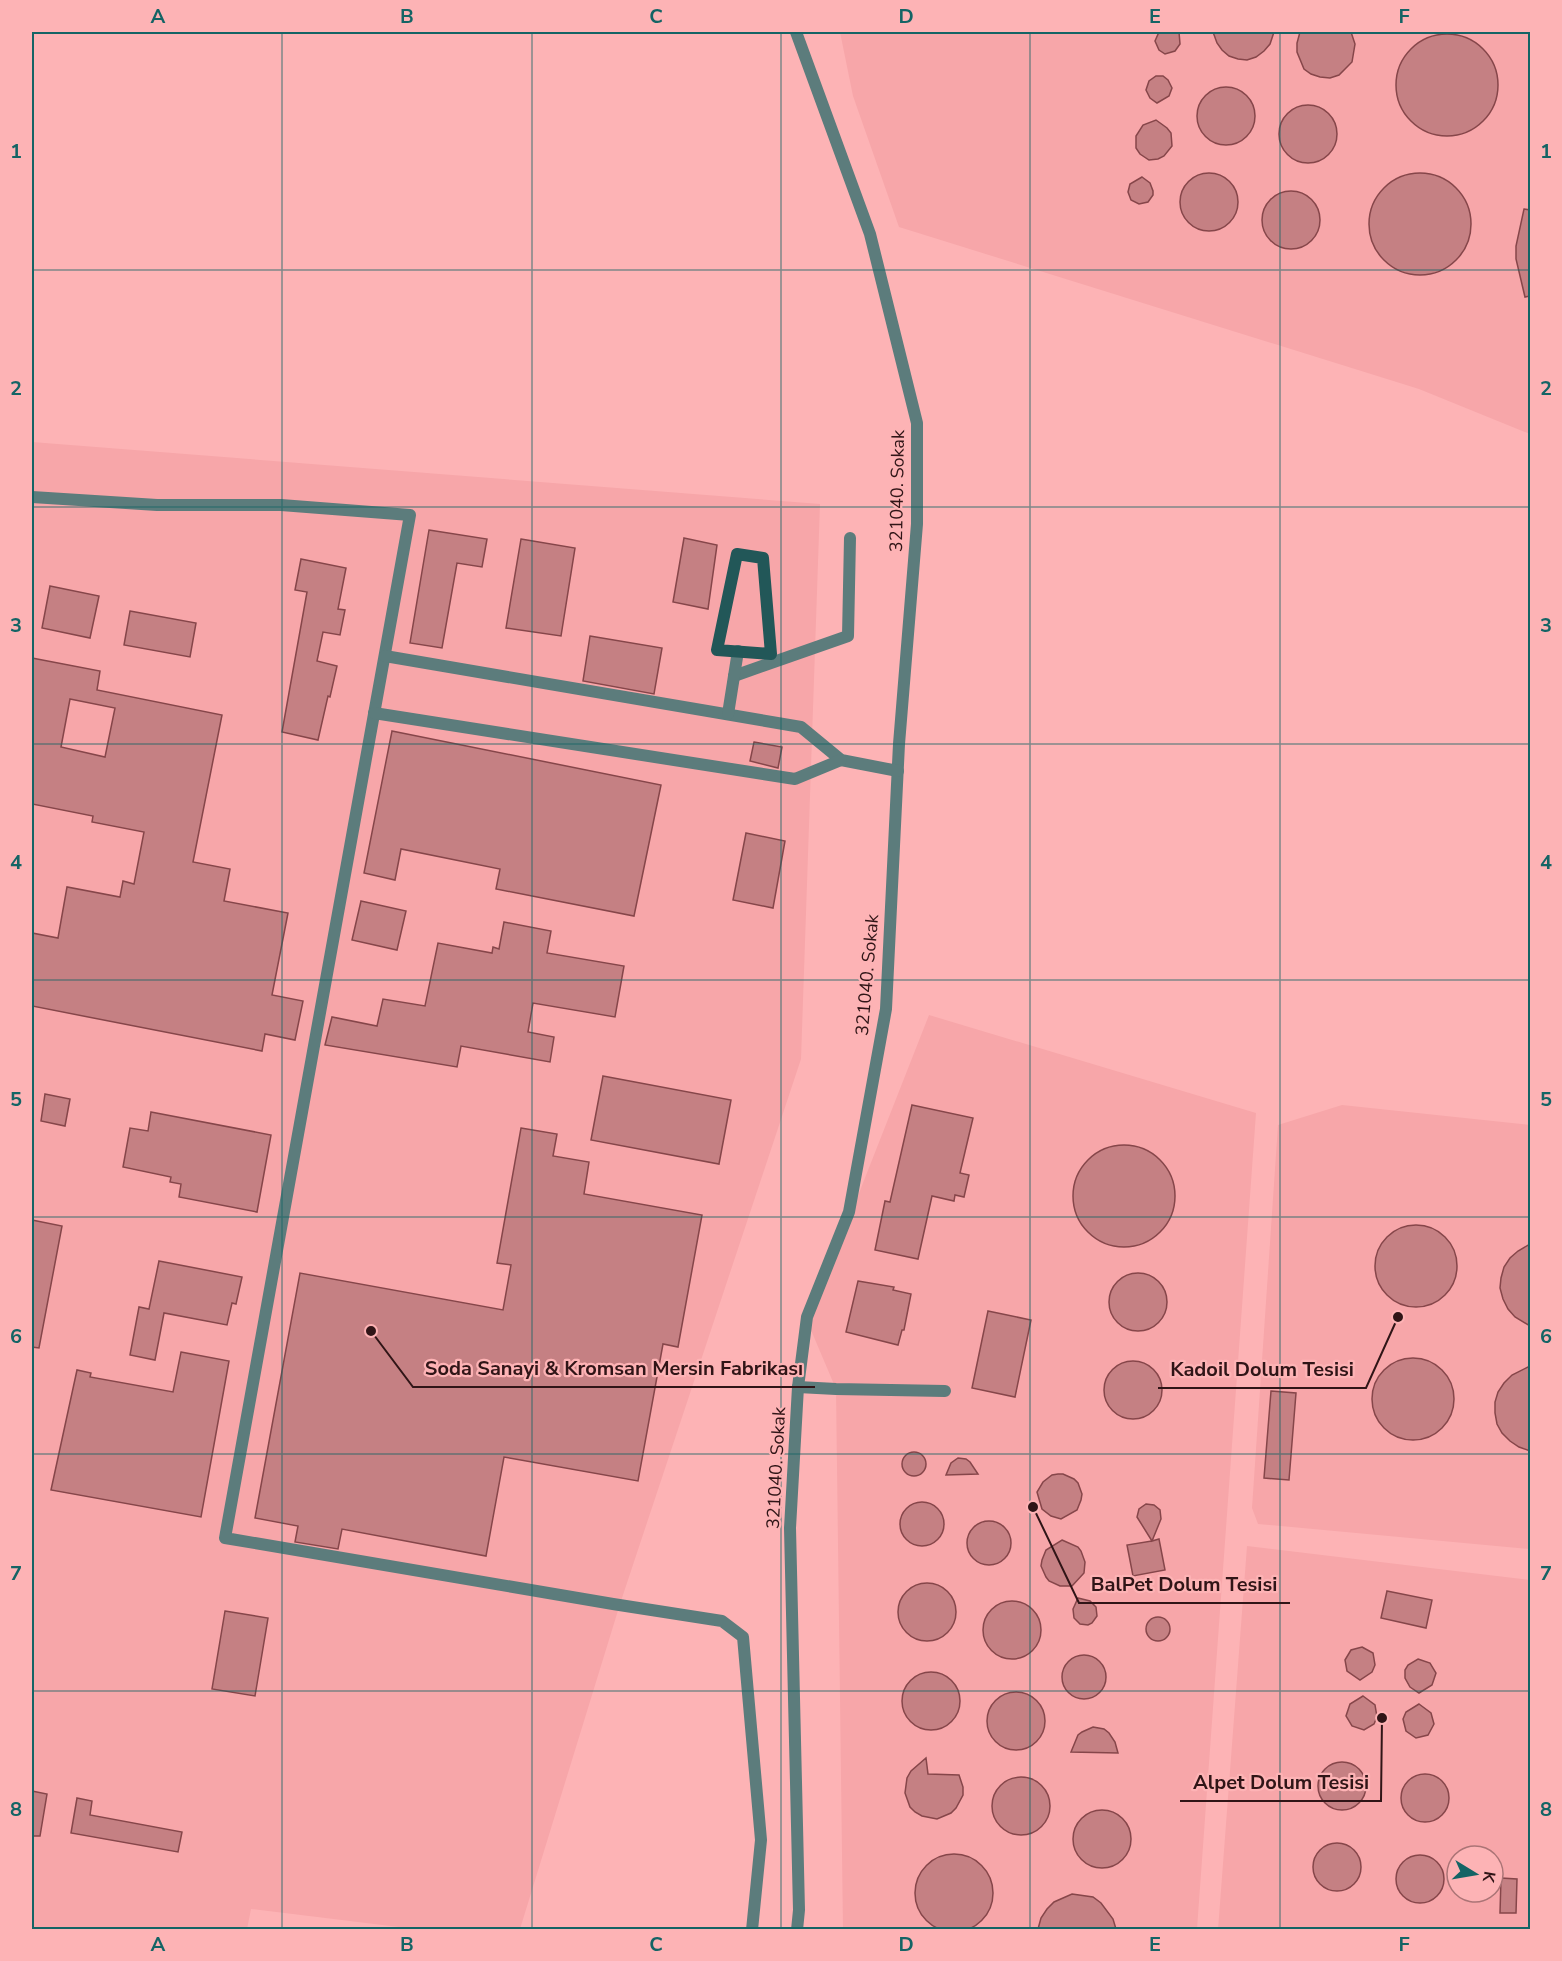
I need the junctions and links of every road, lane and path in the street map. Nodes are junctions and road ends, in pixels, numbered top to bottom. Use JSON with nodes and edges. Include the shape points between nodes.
{"nodes":[{"id":1,"x":796,"y":32,"type":"edge"},
{"id":2,"x":32,"y":497,"type":"edge"},
{"id":3,"x":850,"y":538,"type":"dead end"},
{"id":4,"x":738,"y":651,"type":"junction"},
{"id":5,"x":384,"y":656,"type":"junction"},
{"id":6,"x":734,"y":676,"type":"junction"},
{"id":7,"x":374,"y":713,"type":"junction"},
{"id":8,"x":728,"y":714,"type":"junction"},
{"id":9,"x":841,"y":760,"type":"junction"},
{"id":10,"x":897,"y":771,"type":"junction"},
{"id":11,"x":798,"y":1387,"type":"junction"},
{"id":12,"x":945,"y":1391,"type":"dead end"},
{"id":13,"x":752,"y":1929,"type":"edge"},
{"id":14,"x":797,"y":1929,"type":"edge"}],
"edges":[{"from":1,"to":10,"type":"street","name":"321040. Sokak","via":[[870,234],[917,423],[917,524]]},
{"from":2,"to":5,"type":"street","via":[[158,506],[281,505],[410,515]]},
{"from":3,"to":6,"type":"street","via":[[848,636]]},
{"from":4,"to":4,"type":"street","via":[[771,654],[763,558],[737,554],[717,650]]},
{"from":4,"to":6,"type":"street"},
{"from":5,"to":7,"type":"street"},
{"from":5,"to":8,"type":"street"},
{"from":6,"to":8,"type":"street"},
{"from":7,"to":9,"type":"street","via":[[795,779]]},
{"from":7,"to":13,"type":"street","via":[[225,1538],[722,1621],[743,1637],[761,1840]]},
{"from":8,"to":9,"type":"street","via":[[801,727]]},
{"from":9,"to":10,"type":"street"},
{"from":10,"to":11,"type":"street","name":"321040. Sokak","via":[[885,1009],[849,1212],[807,1317]]},
{"from":11,"to":12,"type":"street"},
{"from":11,"to":14,"type":"street","name":"321040. Sokak","via":[[790,1528]]}]}
